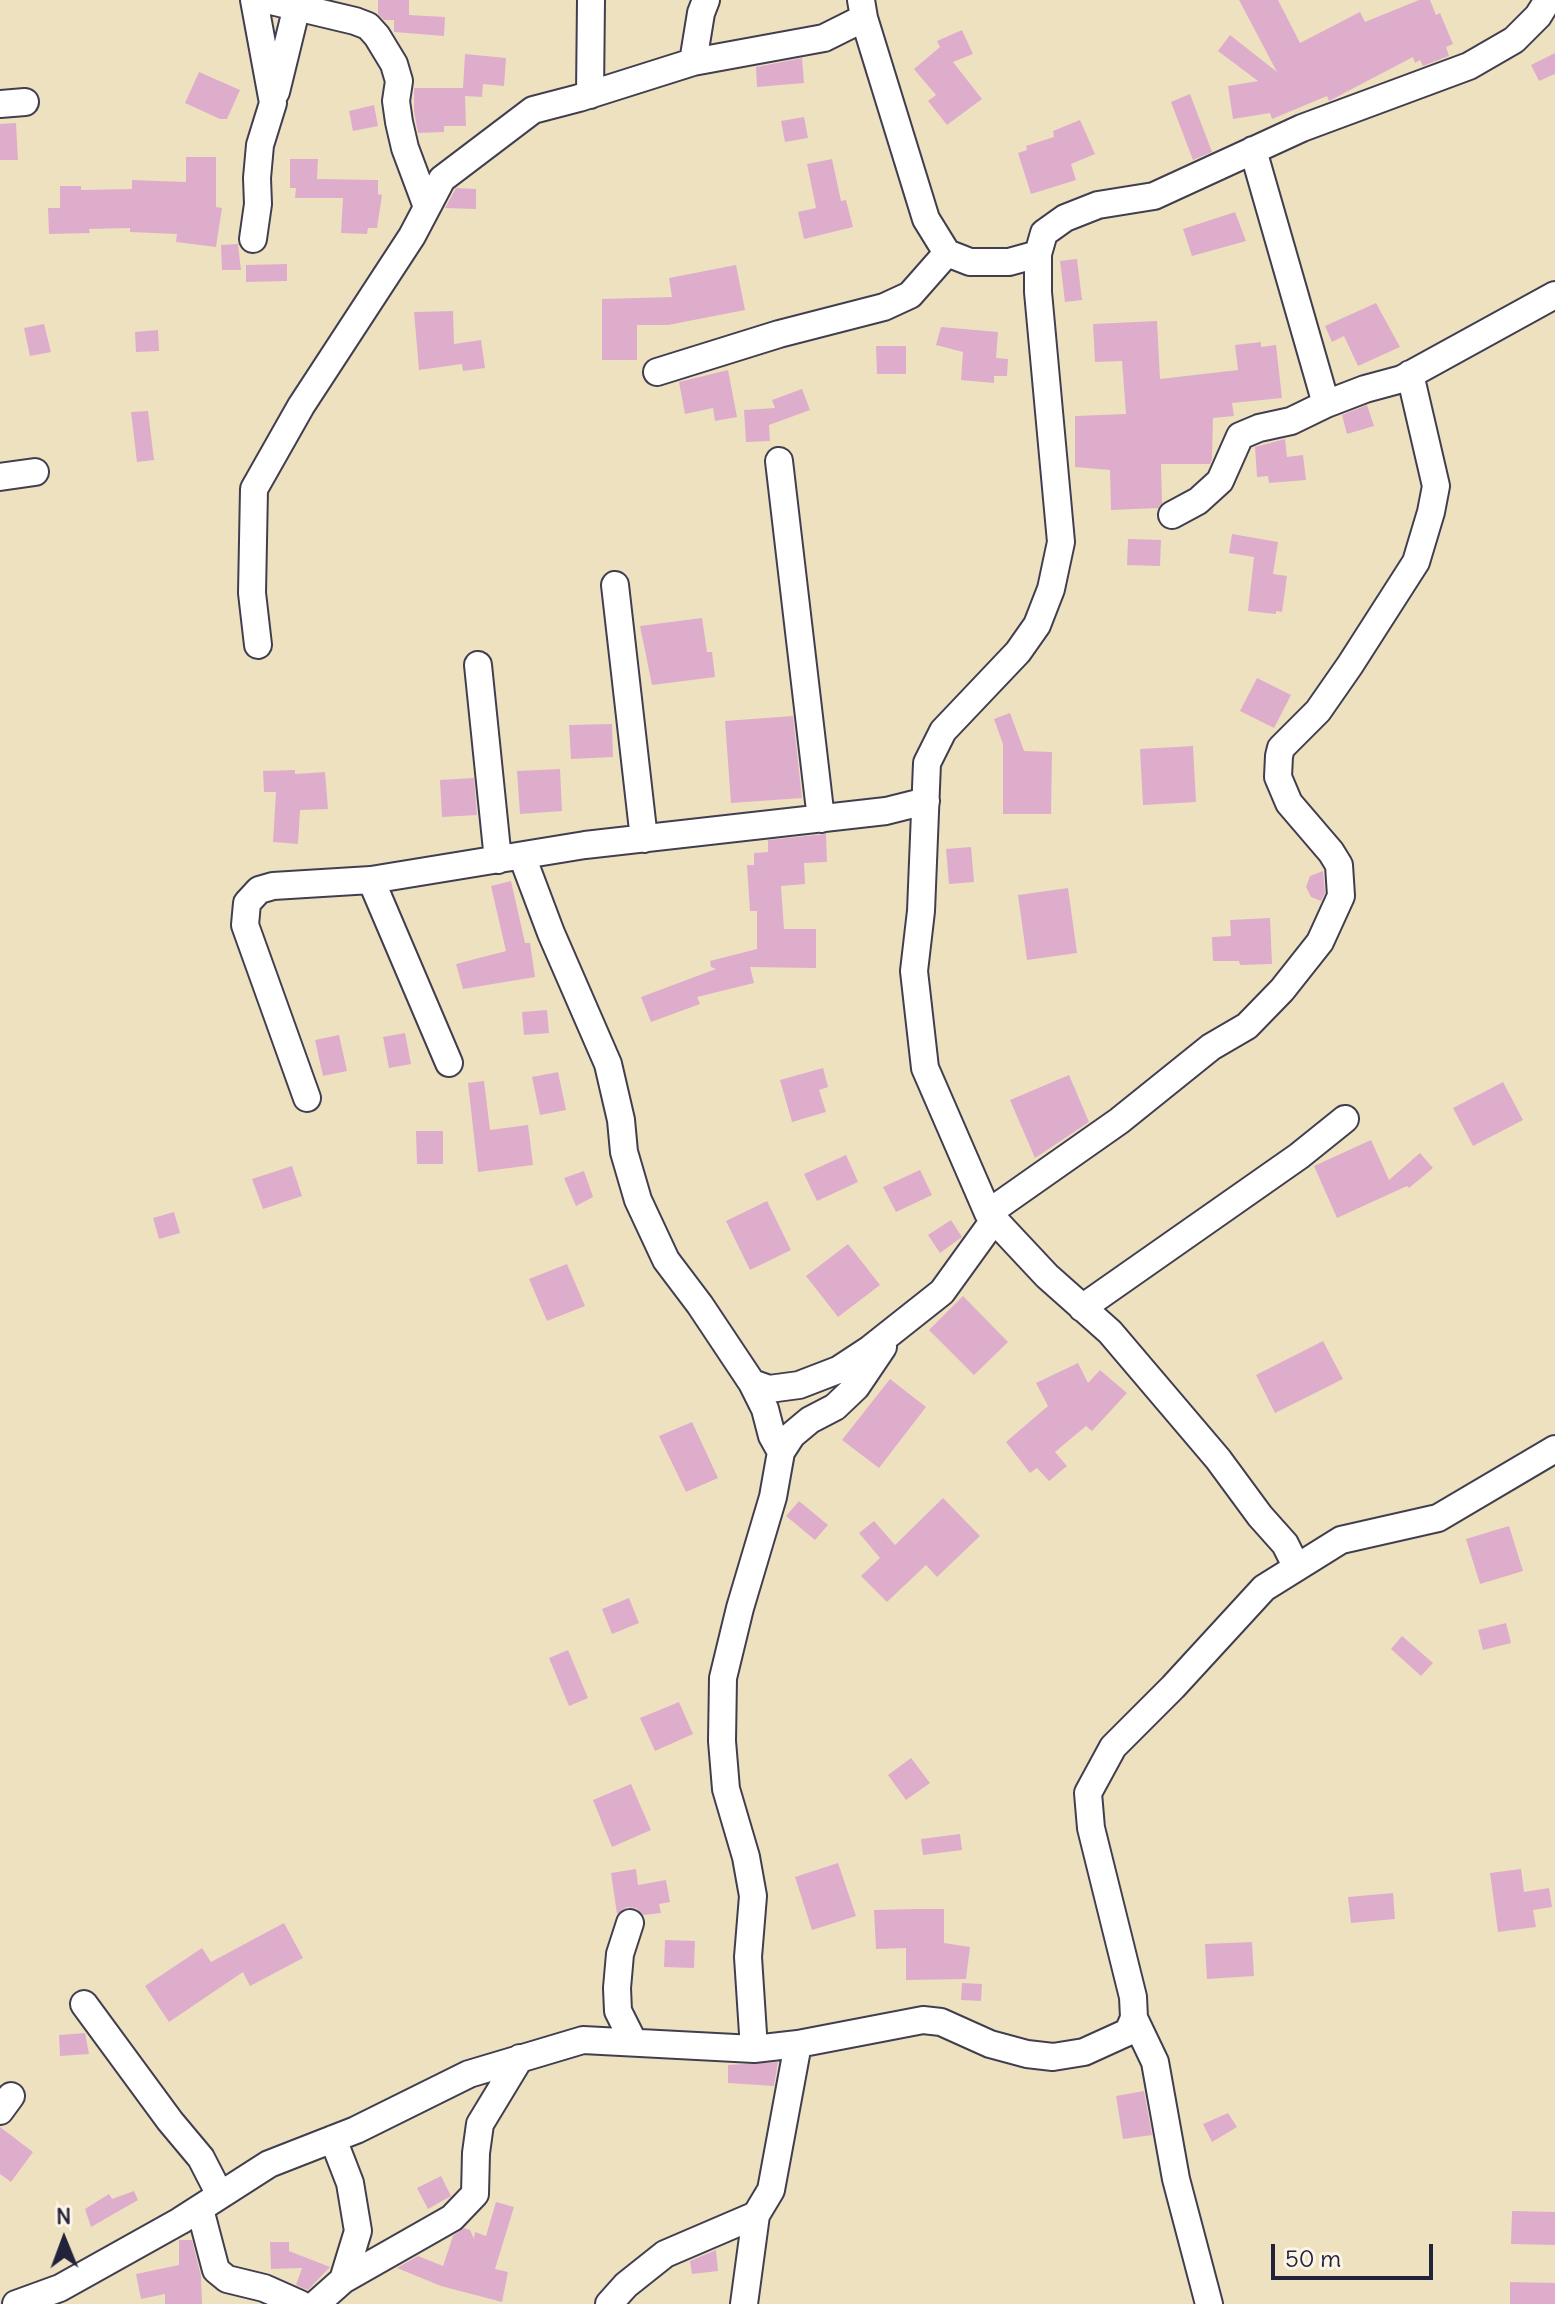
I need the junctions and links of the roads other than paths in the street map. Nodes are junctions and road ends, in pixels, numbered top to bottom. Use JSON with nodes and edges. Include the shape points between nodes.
{"nodes":[{"id":1,"x":254,"y":0,"type":"edge"},
{"id":2,"x":267,"y":0,"type":"edge"},
{"id":3,"x":591,"y":0,"type":"edge"},
{"id":4,"x":706,"y":0,"type":"edge"},
{"id":5,"x":1548,"y":0,"type":"edge"},
{"id":6,"x":297,"y":6,"type":"junction"},
{"id":7,"x":863,"y":9,"type":"edge"},
{"id":8,"x":693,"y":62,"type":"junction"},
{"id":9,"x":590,"y":95,"type":"junction"},
{"id":10,"x":273,"y":103,"type":"junction"},
{"id":11,"x":1253,"y":150,"type":"junction"},
{"id":12,"x":427,"y":207,"type":"junction"},
{"id":13,"x":253,"y":239,"type":"dead end"},
{"id":14,"x":947,"y":253,"type":"junction"},
{"id":15,"x":1038,"y":254,"type":"junction"},
{"id":16,"x":1555,"y":295,"type":"edge"},
{"id":17,"x":657,"y":372,"type":"dead end"},
{"id":18,"x":1410,"y":374,"type":"junction"},
{"id":19,"x":1326,"y":404,"type":"junction"},
{"id":20,"x":779,"y":461,"type":"dead end"},
{"id":21,"x":35,"y":472,"type":"dead end"},
{"id":22,"x":0,"y":477,"type":"edge"},
{"id":23,"x":1172,"y":515,"type":"dead end"},
{"id":24,"x":615,"y":585,"type":"dead end"},
{"id":25,"x":258,"y":645,"type":"dead end"},
{"id":26,"x":478,"y":665,"type":"dead end"},
{"id":27,"x":926,"y":801,"type":"junction"},
{"id":28,"x":821,"y":819,"type":"junction"},
{"id":29,"x":644,"y":839,"type":"junction"},
{"id":30,"x":510,"y":858,"type":"junction"},
{"id":31,"x":371,"y":880,"type":"junction"},
{"id":32,"x":449,"y":1063,"type":"dead end"},
{"id":33,"x":307,"y":1098,"type":"dead end"},
{"id":34,"x":1345,"y":1119,"type":"dead end"},
{"id":35,"x":991,"y":1216,"type":"junction"},
{"id":36,"x":1082,"y":1308,"type":"junction"},
{"id":37,"x":891,"y":1333,"type":"junction"},
{"id":38,"x":752,"y":1383,"type":"junction"},
{"id":39,"x":1555,"y":1449,"type":"edge"},
{"id":40,"x":781,"y":1452,"type":"junction"},
{"id":41,"x":1296,"y":1566,"type":"junction"},
{"id":42,"x":630,"y":1923,"type":"dead end"},
{"id":43,"x":84,"y":2004,"type":"dead end"},
{"id":44,"x":1134,"y":2018,"type":"junction"},
{"id":45,"x":633,"y":2041,"type":"junction"},
{"id":46,"x":798,"y":2044,"type":"junction"},
{"id":47,"x":754,"y":2049,"type":"junction"},
{"id":48,"x":520,"y":2058,"type":"junction"},
{"id":49,"x":333,"y":2139,"type":"junction"},
{"id":50,"x":210,"y":2202,"type":"junction"},
{"id":51,"x":756,"y":2215,"type":"junction"},
{"id":52,"x":343,"y":2280,"type":"junction"},
{"id":53,"x":16,"y":2304,"type":"edge"},
{"id":54,"x":300,"y":2304,"type":"edge"},
{"id":55,"x":316,"y":2304,"type":"edge"},
{"id":56,"x":609,"y":2304,"type":"edge"},
{"id":57,"x":744,"y":2304,"type":"edge"},
{"id":58,"x":1209,"y":2304,"type":"edge"}],
"edges":[{"from":1,"to":10,"type":"street"},
{"from":2,"to":6,"type":"street"},
{"from":3,"to":9,"type":"street"},
{"from":4,"to":8,"type":"street"},
{"from":5,"to":11,"type":"street","via":[[1514,40],[1469,66]]},
{"from":6,"to":10,"type":"street"},
{"from":6,"to":12,"type":"street","via":[[355,21],[377,36],[399,81],[399,122]]},
{"from":7,"to":8,"type":"street","via":[[824,38]]},
{"from":7,"to":14,"type":"street","via":[[926,219]]},
{"from":8,"to":9,"type":"street"},
{"from":9,"to":12,"type":"street","via":[[533,110],[442,179]]},
{"from":10,"to":13,"type":"street","via":[[260,145]]},
{"from":11,"to":15,"type":"street","via":[[1154,196],[1098,205],[1065,218],[1044,233]]},
{"from":11,"to":19,"type":"street"},
{"from":12,"to":25,"type":"street","via":[[254,489],[252,593]]},
{"from":14,"to":15,"type":"street","via":[[970,262],[1009,262]]},
{"from":14,"to":17,"type":"street","via":[[910,295],[884,307]]},
{"from":15,"to":27,"type":"street","via":[[1061,542],[1037,625],[943,731],[927,763]]},
{"from":16,"to":18,"type":"street"},
{"from":18,"to":19,"type":"street"},
{"from":18,"to":35,"type":"street","via":[[1436,486],[1416,562],[1318,711],[1279,756],[1278,777],[1289,803],[1339,865],[1341,896],[1320,942],[1247,1026],[1211,1047]]},
{"from":19,"to":23,"type":"street","via":[[1240,436],[1220,481]]},
{"from":20,"to":28,"type":"street"},
{"from":21,"to":22,"type":"street"},
{"from":24,"to":29,"type":"street"},
{"from":26,"to":30,"type":"street"},
{"from":27,"to":28,"type":"street"},
{"from":27,"to":35,"type":"street","via":[[914,971],[925,1068]]},
{"from":28,"to":29,"type":"street"},
{"from":29,"to":30,"type":"street"},
{"from":30,"to":31,"type":"street"},
{"from":30,"to":38,"type":"street","via":[[551,933],[608,1064],[638,1200],[666,1260]]},
{"from":31,"to":32,"type":"street"},
{"from":31,"to":33,"type":"street","via":[[273,886],[259,890],[247,903],[245,925]]},
{"from":34,"to":36,"type":"street"},
{"from":35,"to":36,"type":"street"},
{"from":35,"to":37,"type":"street","via":[[942,1292]]},
{"from":36,"to":41,"type":"street","via":[[1110,1332],[1218,1459],[1285,1544]]},
{"from":37,"to":38,"type":"street","via":[[838,1370],[799,1385],[769,1389]]},
{"from":37,"to":40,"type":"street","via":[[856,1387],[792,1435]]},
{"from":38,"to":40,"type":"street"},
{"from":39,"to":41,"type":"street","via":[[1438,1518],[1341,1540]]},
{"from":40,"to":47,"type":"street","via":[[723,1678],[721,1711],[726,1789],[753,1896],[748,1957]]},
{"from":41,"to":44,"type":"street","via":[[1264,1588],[1113,1747],[1088,1793],[1091,1828]]},
{"from":42,"to":45,"type":"street","via":[[617,1988],[618,2011]]},
{"from":43,"to":50,"type":"street","via":[[201,2158]]},
{"from":44,"to":46,"type":"street","via":[[1128,2032],[1084,2052],[1053,2057],[990,2044],[941,2022],[923,2020]]},
{"from":44,"to":58,"type":"street","via":[[1155,2062],[1176,2179]]},
{"from":45,"to":47,"type":"street"},
{"from":45,"to":48,"type":"street","via":[[583,2040]]},
{"from":46,"to":47,"type":"street"},
{"from":46,"to":51,"type":"street","via":[[771,2190]]},
{"from":48,"to":49,"type":"street","via":[[469,2074]]},
{"from":48,"to":52,"type":"street","via":[[480,2124],[475,2194],[452,2218]]},
{"from":49,"to":50,"type":"street","via":[[269,2164]]},
{"from":49,"to":52,"type":"street","via":[[350,2183],[358,2231]]},
{"from":50,"to":53,"type":"street","via":[[60,2288]]},
{"from":50,"to":54,"type":"street","via":[[216,2270],[227,2279]]},
{"from":51,"to":56,"type":"street","via":[[665,2254]]},
{"from":51,"to":57,"type":"street"},
{"from":52,"to":55,"type":"street"}]}
